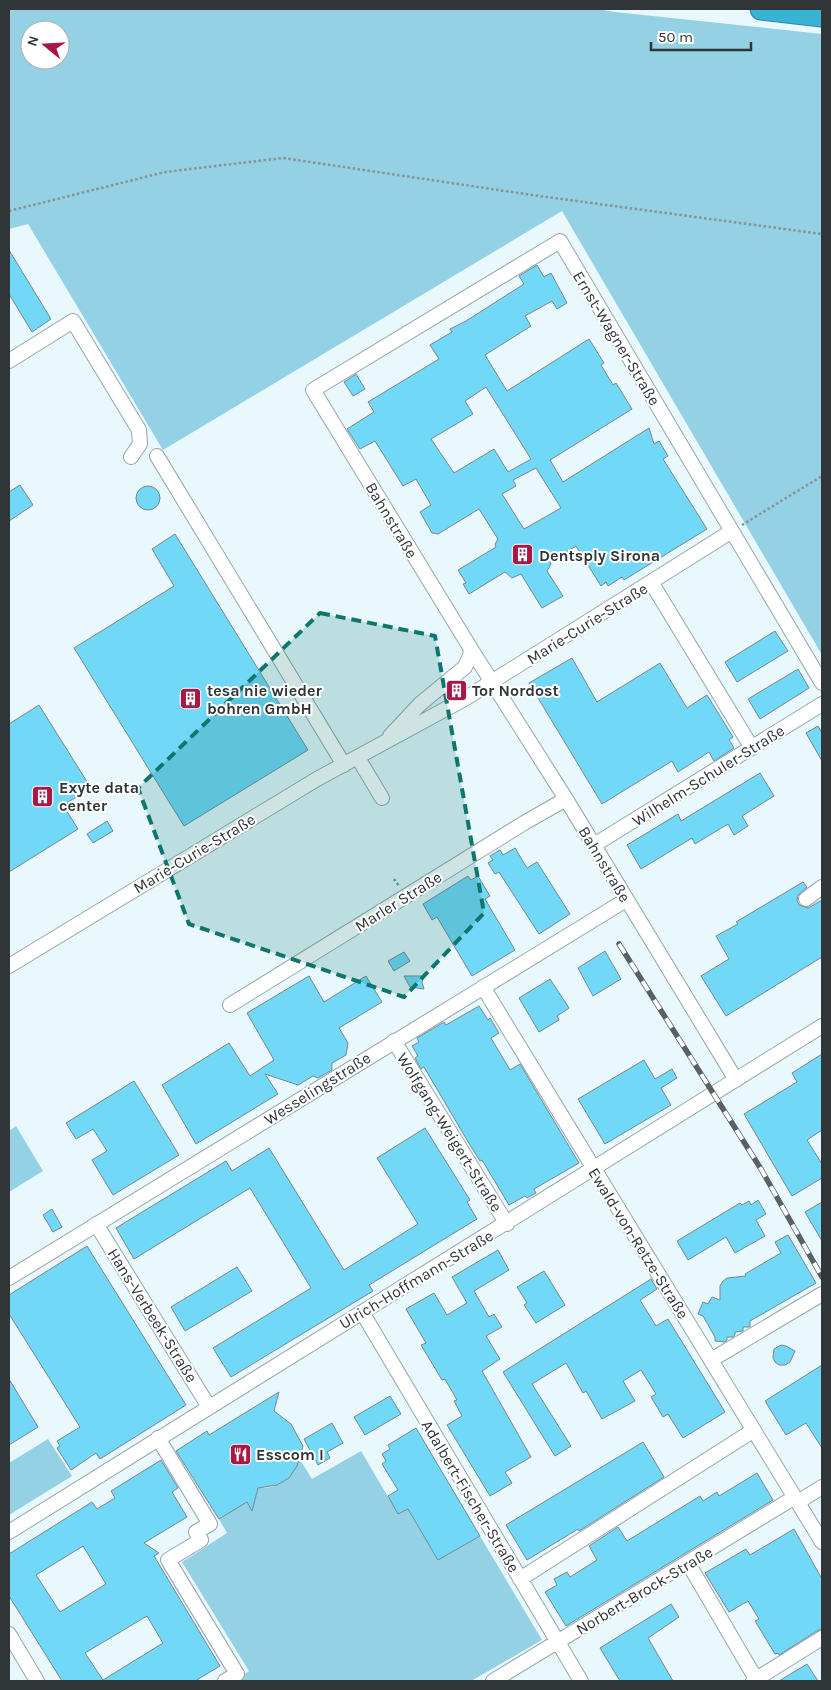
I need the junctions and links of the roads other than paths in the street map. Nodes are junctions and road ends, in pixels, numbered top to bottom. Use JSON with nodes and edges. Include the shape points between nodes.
{"nodes":[{"id":1,"x":760,"y":9,"type":"edge"},
{"id":2,"x":822,"y":16,"type":"edge"},
{"id":3,"x":9,"y":361,"type":"edge"},
{"id":4,"x":313,"y":390,"type":"joint"},
{"id":5,"x":157,"y":456,"type":"dead end"},
{"id":6,"x":131,"y":457,"type":"dead end"},
{"id":7,"x":732,"y":531,"type":"junction"},
{"id":8,"x":652,"y":582,"type":"junction"},
{"id":9,"x":471,"y":649,"type":"junction"},
{"id":10,"x":492,"y":682,"type":"junction"},
{"id":11,"x":822,"y":683,"type":"edge"},
{"id":12,"x":822,"y":704,"type":"edge"},
{"id":13,"x":382,"y":745,"type":"junction"},
{"id":14,"x":752,"y":748,"type":"junction"},
{"id":15,"x":358,"y":758,"type":"junction"},
{"id":16,"x":344,"y":765,"type":"junction"},
{"id":17,"x":382,"y":798,"type":"dead end"},
{"id":18,"x":566,"y":799,"type":"junction"},
{"id":19,"x":594,"y":845,"type":"junction"},
{"id":20,"x":822,"y":887,"type":"edge"},
{"id":21,"x":806,"y":899,"type":"dead end"},
{"id":22,"x":626,"y":900,"type":"junction"},
{"id":23,"x":9,"y":966,"type":"edge"},
{"id":24,"x":483,"y":987,"type":"junction"},
{"id":25,"x":230,"y":1005,"type":"dead end"},
{"id":26,"x":822,"y":1026,"type":"edge"},
{"id":27,"x":394,"y":1041,"type":"junction"},
{"id":28,"x":736,"y":1080,"type":"junction"},
{"id":29,"x":594,"y":1170,"type":"junction"},
{"id":30,"x":96,"y":1224,"type":"junction"},
{"id":31,"x":506,"y":1224,"type":"junction"},
{"id":32,"x":9,"y":1278,"type":"edge"},
{"id":33,"x":822,"y":1294,"type":"edge"},
{"id":34,"x":362,"y":1312,"type":"junction"},
{"id":35,"x":711,"y":1360,"type":"junction"},
{"id":36,"x":208,"y":1406,"type":"junction"},
{"id":37,"x":754,"y":1430,"type":"junction"},
{"id":38,"x":158,"y":1438,"type":"junction"},
{"id":39,"x":822,"y":1487,"type":"edge"},
{"id":40,"x":797,"y":1500,"type":"junction"},
{"id":41,"x":9,"y":1532,"type":"edge"},
{"id":42,"x":822,"y":1542,"type":"edge"},
{"id":43,"x":688,"y":1563,"type":"junction"},
{"id":44,"x":520,"y":1579,"type":"junction"},
{"id":45,"x":9,"y":1634,"type":"edge"},
{"id":46,"x":822,"y":1638,"type":"edge"},
{"id":47,"x":558,"y":1643,"type":"junction"},
{"id":48,"x":754,"y":1680,"type":"edge"},
{"id":49,"x":38,"y":1681,"type":"edge"},
{"id":50,"x":225,"y":1681,"type":"edge"},
{"id":51,"x":493,"y":1681,"type":"edge"},
{"id":52,"x":581,"y":1681,"type":"edge"}],
"edges":[{"from":1,"to":2,"type":"highway"},
{"from":3,"to":6,"type":"street","via":[[73,321],[139,430],[140,444]]},
{"from":4,"to":7,"type":"street","name":"Ernst-Wagner-Straße","via":[[560,241]]},
{"from":4,"to":9,"type":"street","name":"Bahnstraße"},
{"from":5,"to":16,"type":"street"},
{"from":7,"to":8,"type":"street","name":"Marie-Curie-Straße"},
{"from":7,"to":11,"type":"street","name":"Ernst-Wagner-Straße"},
{"from":8,"to":10,"type":"street","name":"Marie-Curie-Straße"},
{"from":8,"to":14,"type":"street"},
{"from":9,"to":10,"type":"street","name":"Bahnstraße"},
{"from":9,"to":13,"type":"street","via":[[465,667],[420,704]]},
{"from":10,"to":13,"type":"street","name":"Marie-Curie-Straße"},
{"from":10,"to":18,"type":"street","name":"Bahnstraße"},
{"from":12,"to":14,"type":"street","name":"Wilhelm-Schuler-Straße"},
{"from":13,"to":15,"type":"street","name":"Marie-Curie-Straße"},
{"from":14,"to":19,"type":"street","name":"Wilhelm-Schuler-Straße"},
{"from":15,"to":16,"type":"street","name":"Marie-Curie-Straße"},
{"from":15,"to":17,"type":"street"},
{"from":16,"to":23,"type":"street","name":"Marie-Curie-Straße"},
{"from":18,"to":19,"type":"street","name":"Bahnstraße"},
{"from":18,"to":25,"type":"street","name":"Marler Straße"},
{"from":19,"to":22,"type":"street","name":"Bahnstraße"},
{"from":20,"to":21,"type":"street"},
{"from":22,"to":24,"type":"street","name":"Wesselingstraße"},
{"from":22,"to":28,"type":"street","name":"Bahnstraße"},
{"from":24,"to":27,"type":"street","name":"Wesselingstraße"},
{"from":24,"to":29,"type":"street","name":"Ewald-von-Retze-Straße"},
{"from":26,"to":28,"type":"street","name":"Ulrich-Hoffmann-Straße"},
{"from":27,"to":30,"type":"street","name":"Wesselingstraße"},
{"from":27,"to":31,"type":"street","name":"Wolfgang-Weigert-Straße"},
{"from":28,"to":29,"type":"street","name":"Ulrich-Hoffmann-Straße"},
{"from":29,"to":31,"type":"street","name":"Ulrich-Hoffmann-Straße"},
{"from":29,"to":35,"type":"street","name":"Ewald-von-Retze-Straße"},
{"from":30,"to":32,"type":"street","name":"Wesselingstraße"},
{"from":30,"to":36,"type":"street","name":"Hans-Verbeek-Straße"},
{"from":31,"to":34,"type":"street","name":"Ulrich-Hoffmann-Straße"},
{"from":33,"to":35,"type":"street"},
{"from":34,"to":36,"type":"street","name":"Ulrich-Hoffmann-Straße"},
{"from":34,"to":44,"type":"street","name":"Adalbert-Fischer-Straße"},
{"from":35,"to":37,"type":"street","name":"Ewald-von-Retze-Straße"},
{"from":36,"to":38,"type":"street","name":"Ulrich-Hoffmann-Straße"},
{"from":37,"to":40,"type":"street","name":"Ewald-von-Retze-Straße"},
{"from":37,"to":44,"type":"street"},
{"from":38,"to":41,"type":"street","name":"Ulrich-Hoffmann-Straße"},
{"from":38,"to":50,"type":"street","via":[[210,1524],[196,1532],[201,1540],[168,1560],[238,1674]]},
{"from":39,"to":40,"type":"street","name":"Norbert-Brock-Straße"},
{"from":40,"to":42,"type":"street","name":"Ewald-von-Retze-Straße"},
{"from":40,"to":43,"type":"street","name":"Norbert-Brock-Straße"},
{"from":43,"to":47,"type":"street","name":"Norbert-Brock-Straße"},
{"from":43,"to":48,"type":"street"},
{"from":44,"to":47,"type":"street","name":"Adalbert-Fischer-Straße"},
{"from":45,"to":49,"type":"street"},
{"from":46,"to":48,"type":"street"},
{"from":47,"to":51,"type":"street","name":"Norbert-Brock-Straße"},
{"from":47,"to":52,"type":"street","name":"Adalbert-Fischer-Straße"}]}
